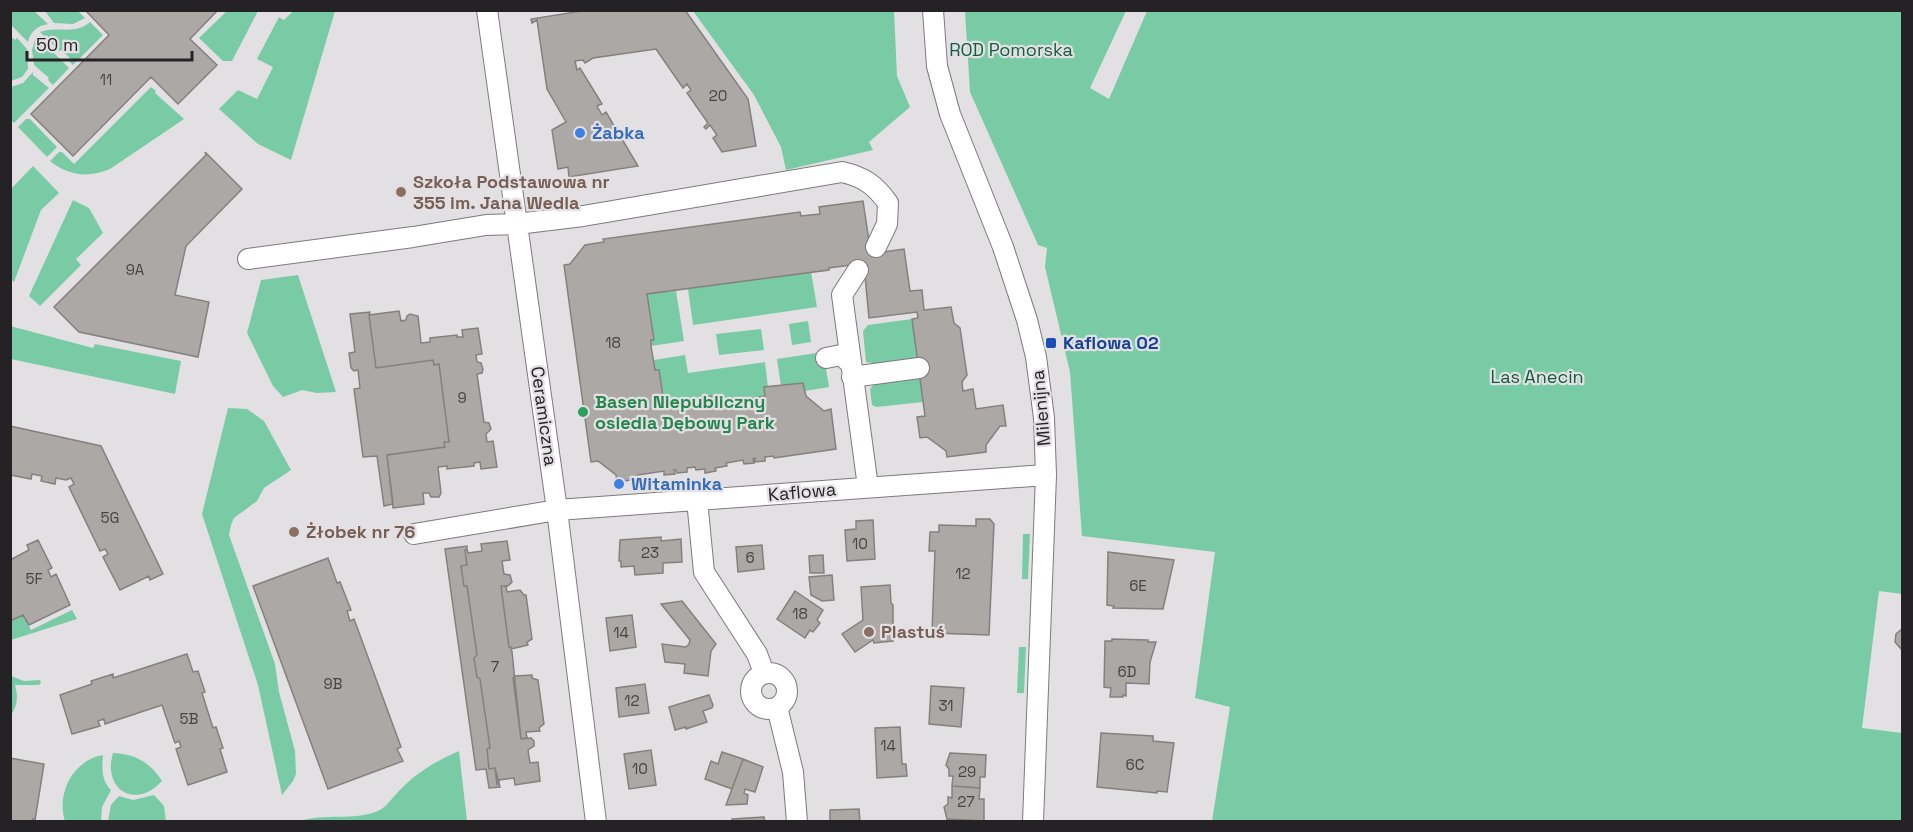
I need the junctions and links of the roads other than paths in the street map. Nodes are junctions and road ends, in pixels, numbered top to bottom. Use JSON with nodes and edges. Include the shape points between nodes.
{"nodes":[{"id":1,"x":486,"y":10,"type":"edge"},
{"id":2,"x":933,"y":10,"type":"edge"},
{"id":3,"x":517,"y":224,"type":"junction"},
{"id":4,"x":876,"y":247,"type":"dead end"},
{"id":5,"x":248,"y":259,"type":"dead end"},
{"id":6,"x":858,"y":270,"type":"dead end"},
{"id":7,"x":826,"y":358,"type":"dead end"},
{"id":8,"x":919,"y":368,"type":"dead end"},
{"id":9,"x":851,"y":370,"type":"junction"},
{"id":10,"x":1046,"y":475,"type":"junction"},
{"id":11,"x":868,"y":487,"type":"junction"},
{"id":12,"x":697,"y":500,"type":"junction"},
{"id":13,"x":557,"y":510,"type":"junction"},
{"id":14,"x":414,"y":534,"type":"dead end"},
{"id":15,"x":596,"y":822,"type":"edge"},
{"id":16,"x":797,"y":822,"type":"edge"},
{"id":17,"x":1033,"y":822,"type":"edge"}],
"edges":[{"from":1,"to":3,"type":"street","name":"Ceramiczna"},
{"from":2,"to":10,"type":"street","name":"Milenijna","via":[[937,66],[950,114],[1028,320],[1044,418]]},
{"from":3,"to":4,"type":"street","via":[[842,172],[869,181],[888,202],[887,224]]},
{"from":3,"to":5,"type":"street","via":[[486,225]]},
{"from":3,"to":13,"type":"street","name":"Ceramiczna"},
{"from":6,"to":9,"type":"street","via":[[842,295]]},
{"from":7,"to":9,"type":"street","via":[[841,355]]},
{"from":8,"to":9,"type":"street"},
{"from":9,"to":11,"type":"street"},
{"from":10,"to":11,"type":"street","name":"Kaflowa"},
{"from":10,"to":17,"type":"street","name":"Milenijna"},
{"from":11,"to":12,"type":"street","name":"Kaflowa"},
{"from":12,"to":13,"type":"street","name":"Kaflowa"},
{"from":12,"to":16,"type":"street","via":[[704,572],[757,654],[764,673],[753,681],[750,693],[763,708],[777,707],[793,772]]},
{"from":13,"to":14,"type":"street","name":"Kaflowa"},
{"from":13,"to":15,"type":"street","name":"Ceramiczna"}]}
